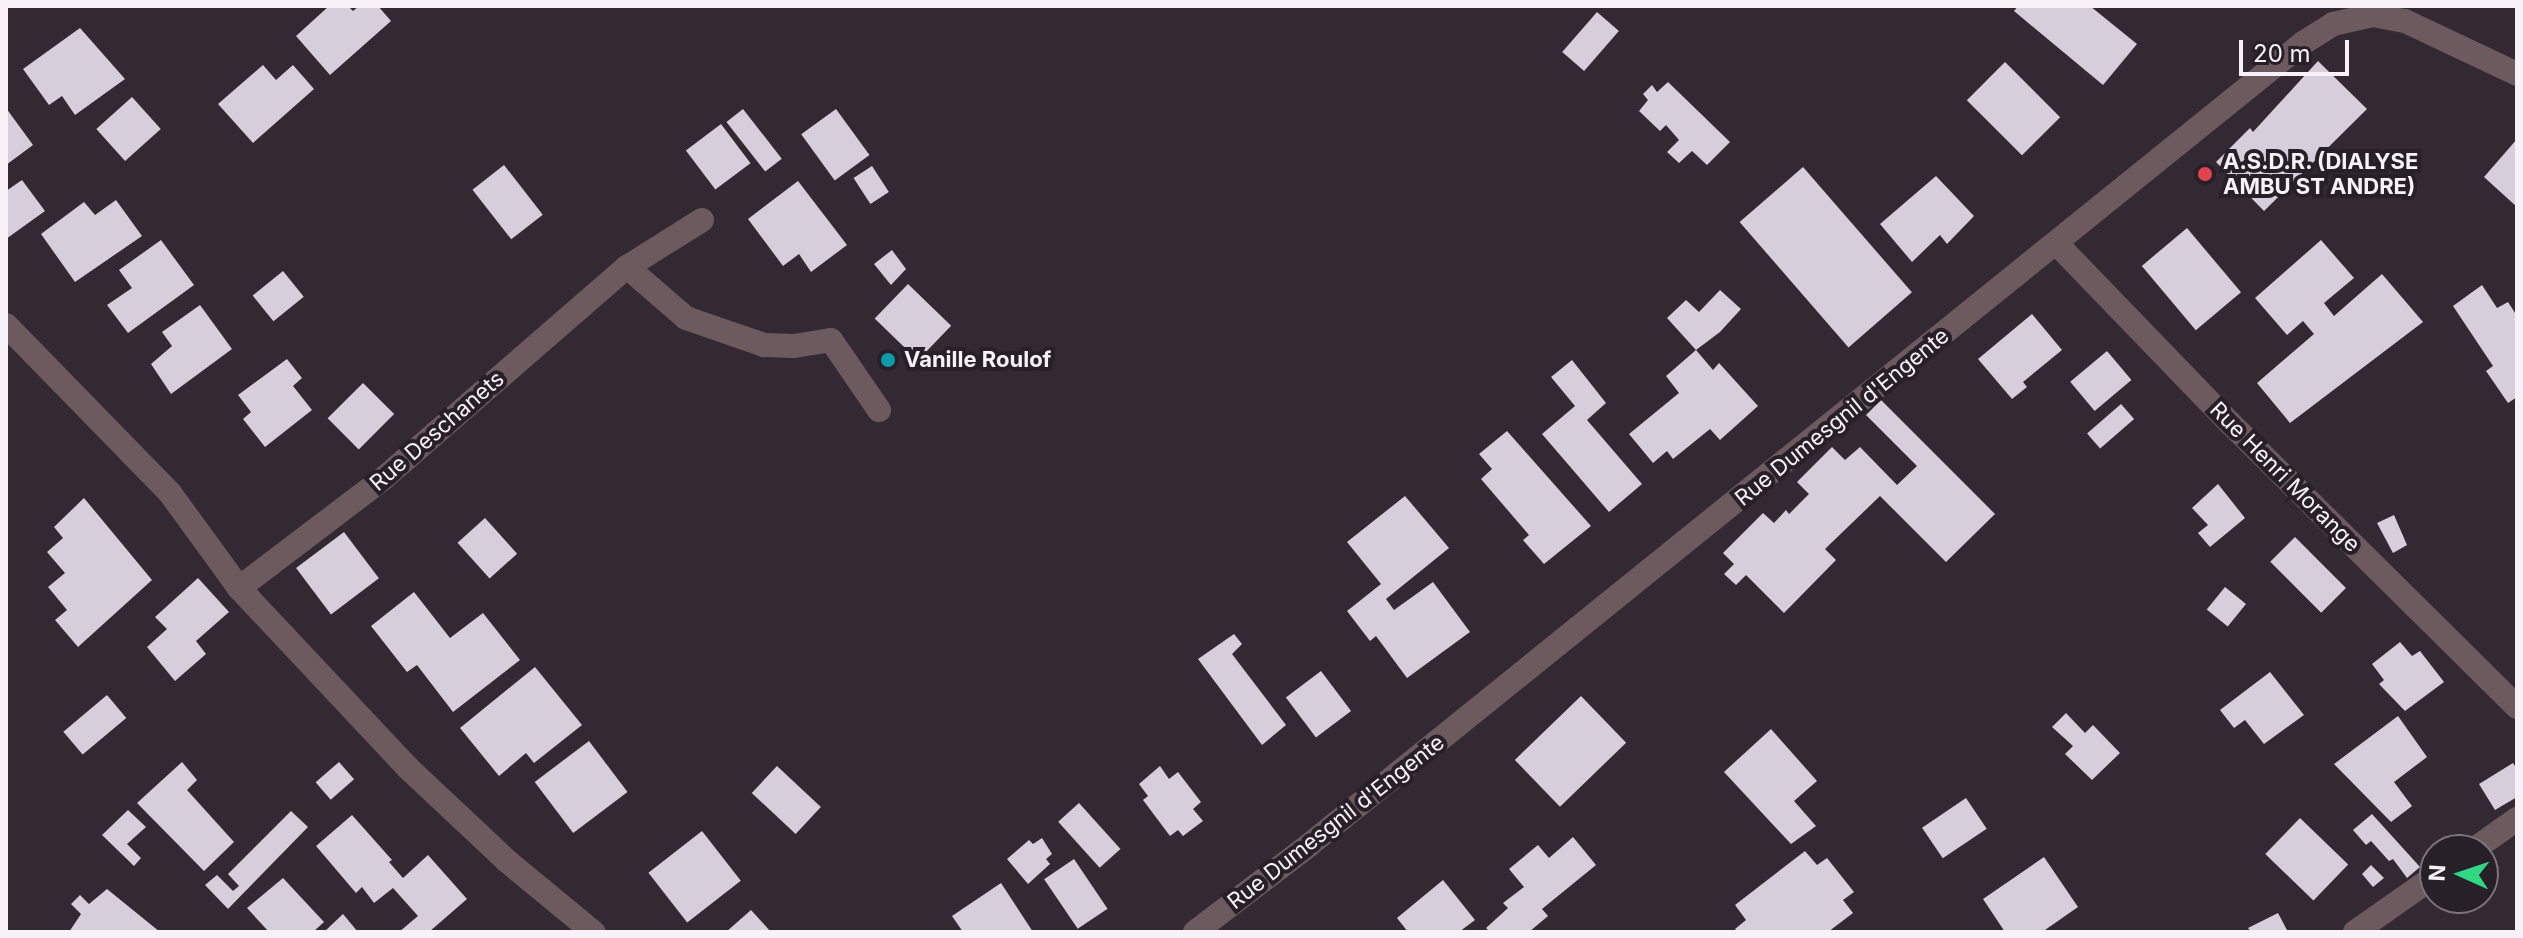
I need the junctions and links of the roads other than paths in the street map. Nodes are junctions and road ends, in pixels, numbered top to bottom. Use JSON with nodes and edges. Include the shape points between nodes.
{"nodes":[{"id":1,"x":2368,"y":10,"type":"edge"},
{"id":2,"x":2517,"y":74,"type":"edge"},
{"id":3,"x":702,"y":220,"type":"dead end"},
{"id":4,"x":2057,"y":244,"type":"junction"},
{"id":5,"x":627,"y":267,"type":"junction"},
{"id":6,"x":6,"y":325,"type":"edge"},
{"id":7,"x":879,"y":410,"type":"dead end"},
{"id":8,"x":239,"y":588,"type":"junction"},
{"id":9,"x":2517,"y":707,"type":"edge"},
{"id":10,"x":2517,"y":819,"type":"edge"},
{"id":11,"x":2496,"y":834,"type":"edge"},
{"id":12,"x":2419,"y":887,"type":"edge"},
{"id":13,"x":593,"y":932,"type":"edge"},
{"id":14,"x":1195,"y":932,"type":"edge"},
{"id":15,"x":2355,"y":932,"type":"edge"}],
"edges":[{"from":1,"to":2,"type":"street","name":"Rue Dumesgnil d'Engente","via":[[2405,21]]},
{"from":1,"to":4,"type":"street","name":"Rue Dumesgnil d'Engente","via":[[2303,43]]},
{"from":3,"to":5,"type":"street","name":"Rue Deschanets"},
{"from":4,"to":9,"type":"street","name":"Rue Henri Morange"},
{"from":4,"to":14,"type":"street","name":"Rue Dumesgnil d'Engente"},
{"from":5,"to":7,"type":"street","via":[[686,318],[764,345],[831,340]]},
{"from":5,"to":8,"type":"street","name":"Rue Deschanets","via":[[384,478]]},
{"from":6,"to":8,"type":"street","via":[[170,493]]},
{"from":8,"to":13,"type":"street","via":[[408,768]]},
{"from":10,"to":11,"type":"street"},
{"from":12,"to":15,"type":"street"}]}
